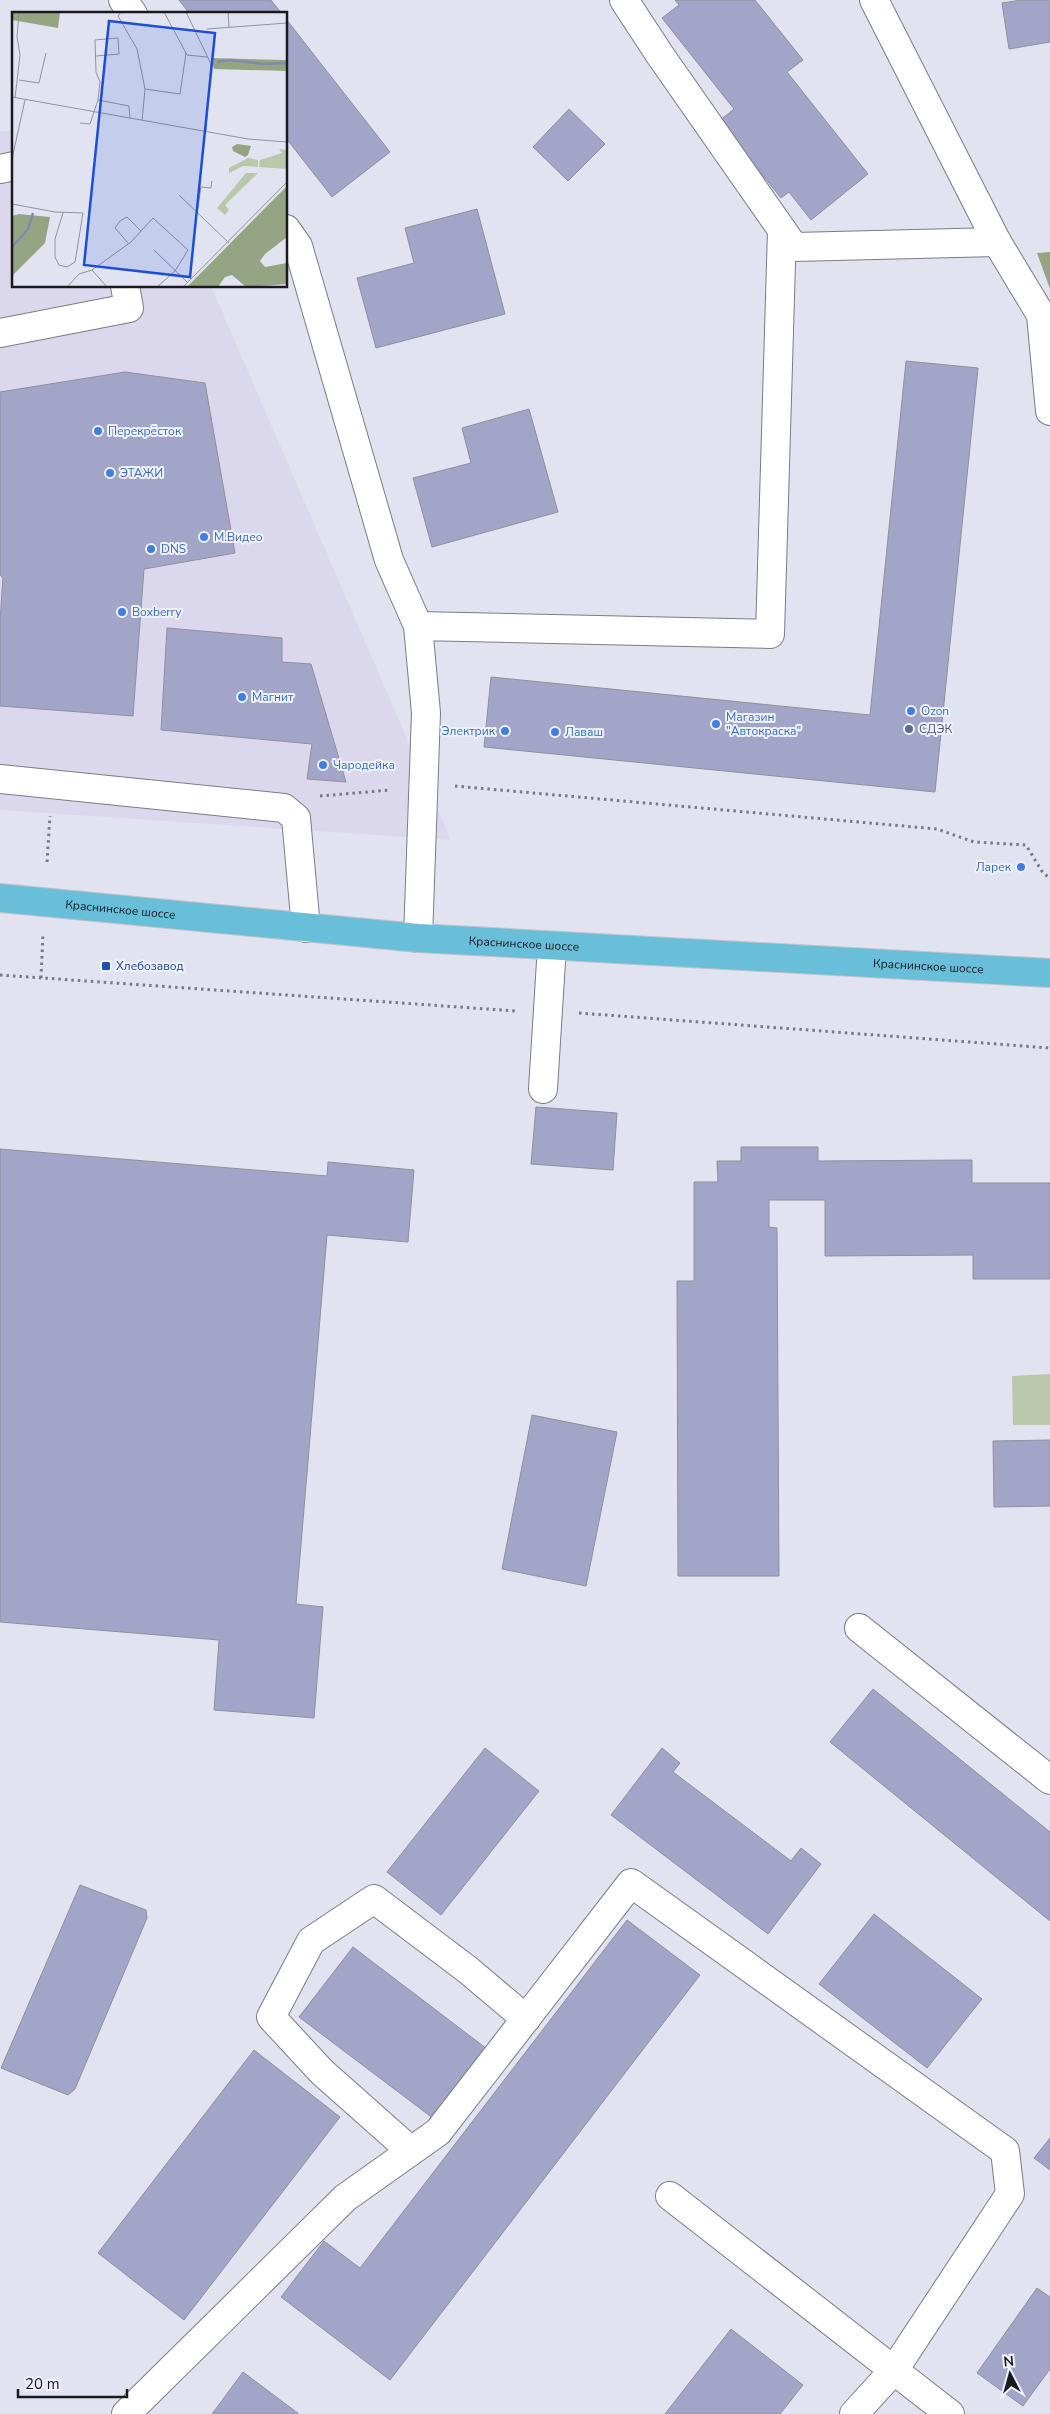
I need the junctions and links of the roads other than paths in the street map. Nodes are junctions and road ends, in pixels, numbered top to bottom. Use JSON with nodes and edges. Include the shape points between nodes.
{"nodes":[{"id":1,"x":123,"y":0,"type":"edge"},
{"id":2,"x":624,"y":0,"type":"edge"},
{"id":3,"x":876,"y":4,"type":"edge"},
{"id":4,"x":132,"y":12,"type":"edge"},
{"id":5,"x":782,"y":230,"type":"junction"},
{"id":6,"x":288,"y":232,"type":"edge"},
{"id":7,"x":997,"y":242,"type":"junction"},
{"id":8,"x":125,"y":288,"type":"edge"},
{"id":9,"x":0,"y":333,"type":"edge"},
{"id":10,"x":1050,"y":411,"type":"edge"},
{"id":11,"x":418,"y":626,"type":"junction"},
{"id":12,"x":0,"y":779,"type":"edge"},
{"id":13,"x":0,"y":898,"type":"edge"},
{"id":14,"x":306,"y":928,"type":"junction"},
{"id":15,"x":418,"y":938,"type":"junction"},
{"id":16,"x":552,"y":946,"type":"junction"},
{"id":17,"x":1050,"y":974,"type":"edge"},
{"id":18,"x":544,"y":1089,"type":"dead end"},
{"id":19,"x":859,"y":1628,"type":"dead end"},
{"id":20,"x":1050,"y":1780,"type":"edge"},
{"id":21,"x":526,"y":2019,"type":"junction"},
{"id":22,"x":411,"y":2151,"type":"junction"},
{"id":23,"x":670,"y":2196,"type":"dead end"},
{"id":24,"x":894,"y":2370,"type":"junction"},
{"id":25,"x":126,"y":2414,"type":"edge"},
{"id":26,"x":854,"y":2414,"type":"edge"},
{"id":27,"x":950,"y":2414,"type":"edge"}],
"edges":[{"from":1,"to":4,"type":"street"},
{"from":2,"to":5,"type":"street"},
{"from":3,"to":7,"type":"street"},
{"from":5,"to":7,"type":"street","via":[[794,248]]},
{"from":5,"to":11,"type":"street","via":[[770,634]]},
{"from":6,"to":11,"type":"street","via":[[298,246],[389,560]]},
{"from":7,"to":10,"type":"street","via":[[1041,315]]},
{"from":8,"to":9,"type":"street","via":[[129,308]]},
{"from":11,"to":15,"type":"street","via":[[426,713]]},
{"from":12,"to":14,"type":"street","via":[[284,808],[296,818]]},
{"from":13,"to":14,"type":"main road","name":"Краснинское шоссе"},
{"from":14,"to":15,"type":"main road","name":"Краснинское шоссе"},
{"from":15,"to":16,"type":"main road","name":"Краснинское шоссе"},
{"from":16,"to":17,"type":"main road","name":"Краснинское шоссе"},
{"from":16,"to":18,"type":"street"},
{"from":19,"to":20,"type":"street"},
{"from":21,"to":22,"type":"street","via":[[438,2132]]},
{"from":21,"to":22,"type":"street","via":[[468,1970],[374,1899],[311,1941],[271,2017],[322,2072]]},
{"from":21,"to":24,"type":"street","via":[[632,1883],[1006,2152],[1010,2194]]},
{"from":22,"to":25,"type":"street","via":[[345,2198]]},
{"from":23,"to":24,"type":"street"},
{"from":24,"to":26,"type":"street"},
{"from":24,"to":27,"type":"street"}]}
